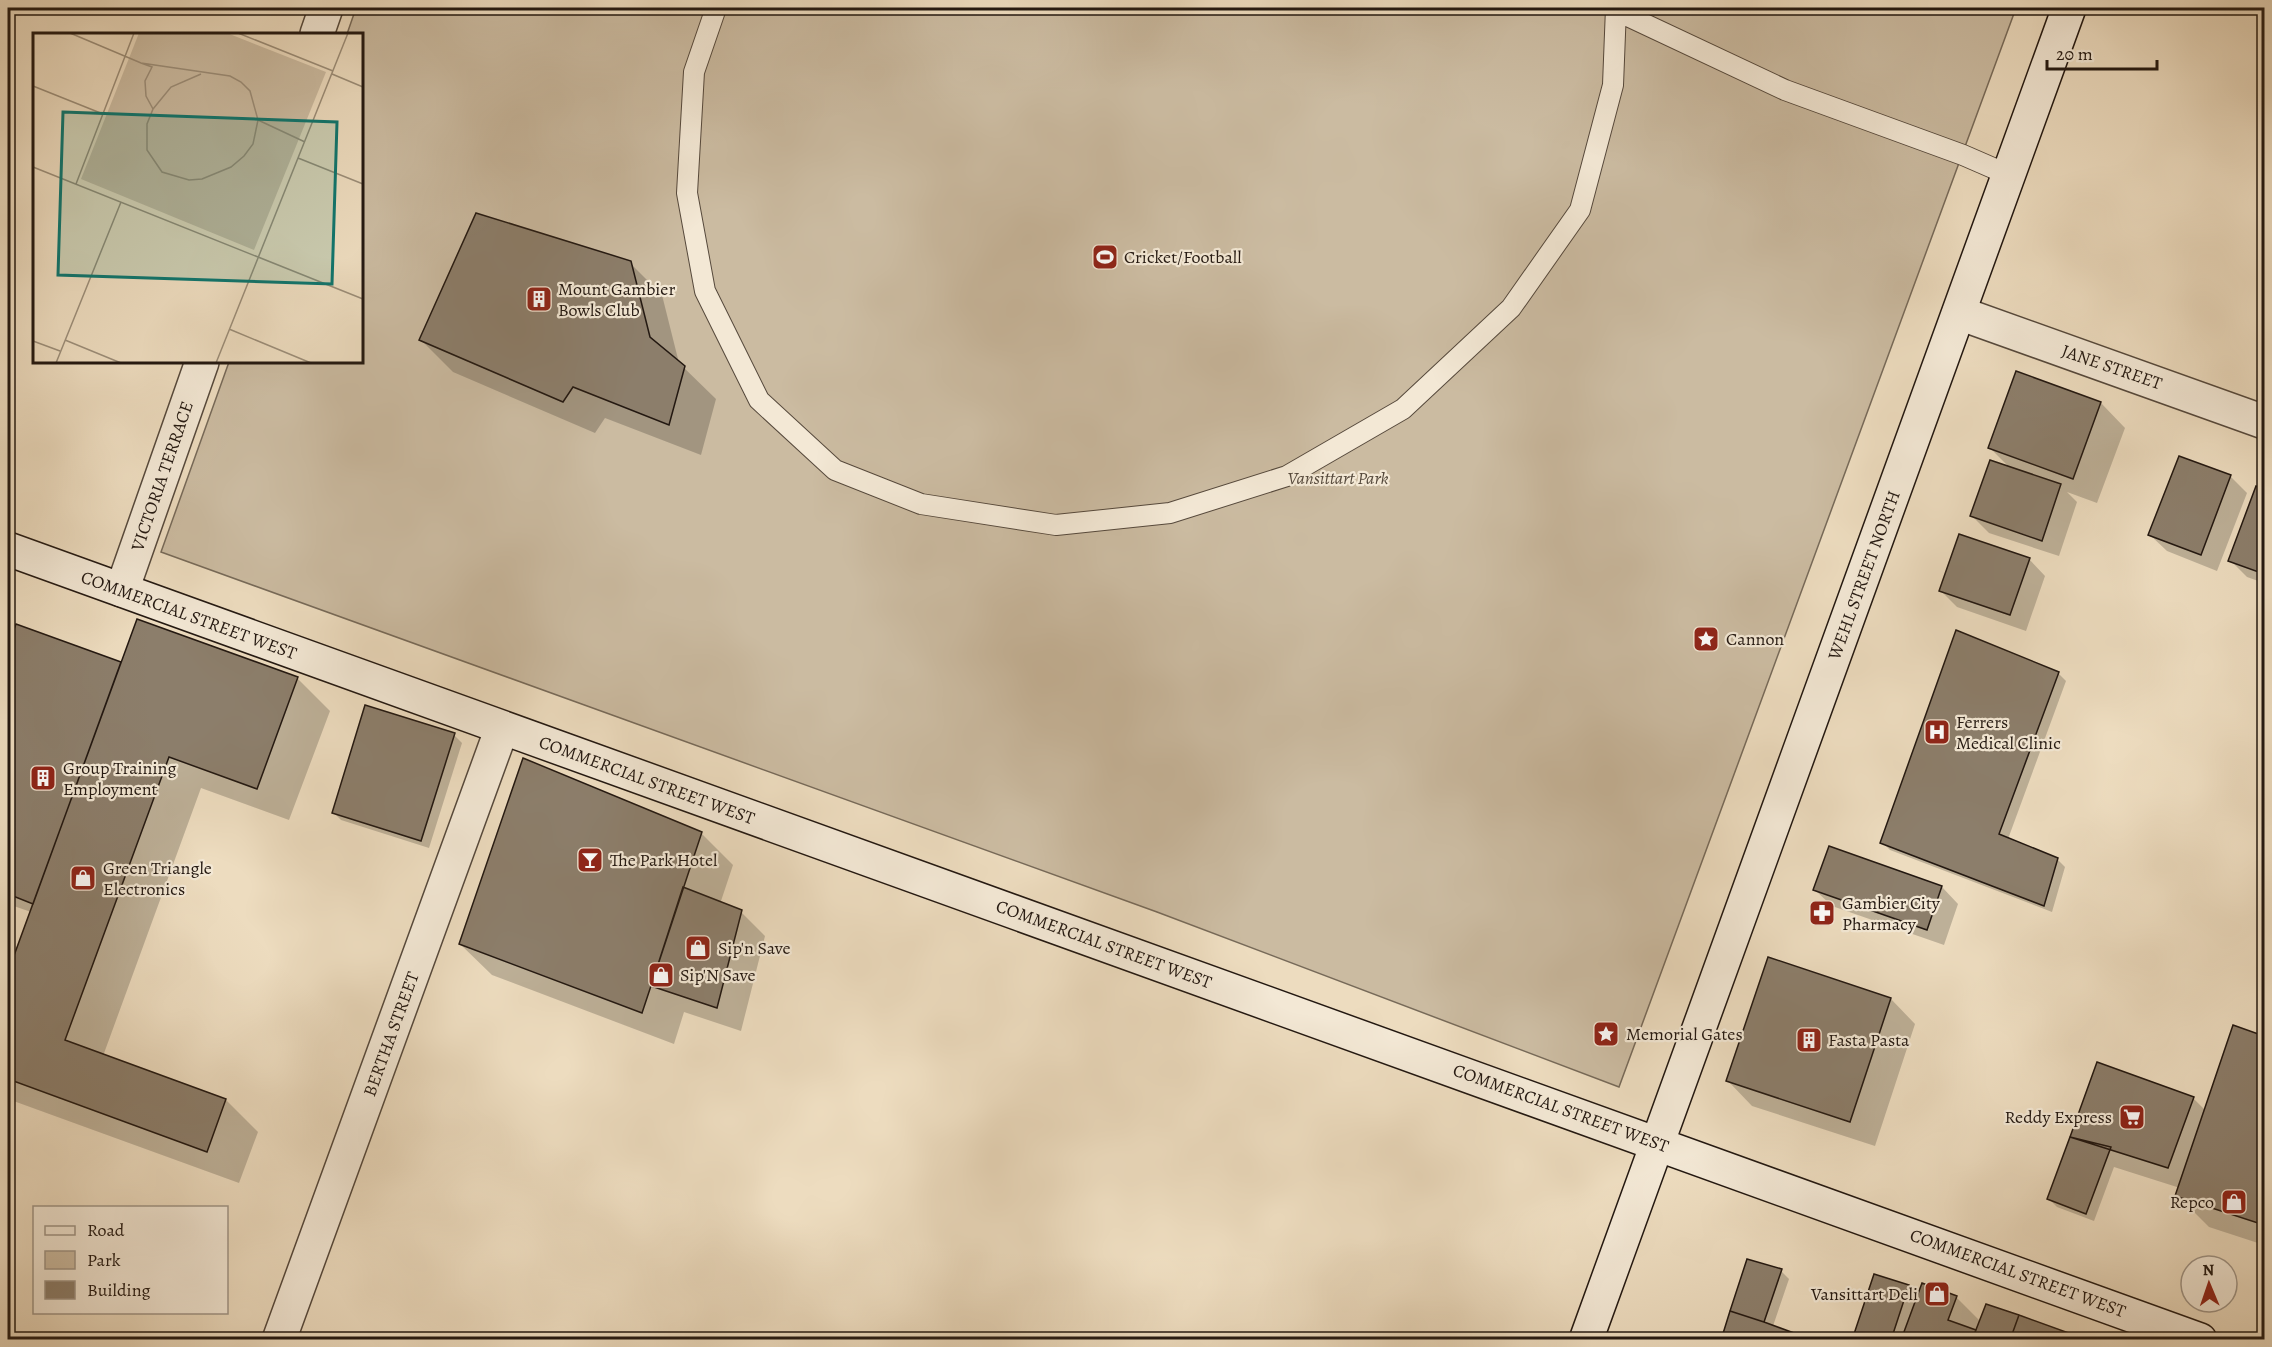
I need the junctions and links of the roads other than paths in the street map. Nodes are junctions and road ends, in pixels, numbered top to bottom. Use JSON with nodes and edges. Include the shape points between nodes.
{"nodes":[{"id":1,"x":326,"y":8,"type":"edge"},
{"id":2,"x":716,"y":8,"type":"edge"},
{"id":3,"x":2069,"y":8,"type":"edge"},
{"id":4,"x":1617,"y":9,"type":"edge"},
{"id":5,"x":317,"y":33,"type":"edge"},
{"id":6,"x":2009,"y":175,"type":"junction"},
{"id":7,"x":1959,"y":313,"type":"junction"},
{"id":8,"x":202,"y":363,"type":"edge"},
{"id":9,"x":2265,"y":422,"type":"edge"},
{"id":10,"x":8,"y":549,"type":"edge"},
{"id":11,"x":122,"y":590,"type":"junction"},
{"id":12,"x":502,"y":728,"type":"junction"},
{"id":13,"x":1658,"y":1143,"type":"junction"},
{"id":14,"x":279,"y":1340,"type":"edge"},
{"id":15,"x":1586,"y":1340,"type":"edge"},
{"id":16,"x":2200,"y":1340,"type":"edge"}],
"edges":[{"from":1,"to":5,"type":"street"},
{"from":2,"to":4,"type":"lane","via":[[694,72],[687,193],[705,291],[759,400],[835,470],[921,504],[1056,525],[1170,513],[1287,476],[1403,409],[1511,308],[1580,210],[1613,86]]},
{"from":3,"to":6,"type":"street","name":"WEHL STREET NORTH"},
{"from":4,"to":6,"type":"lane","via":[[1785,90]]},
{"from":6,"to":7,"type":"street","name":"WEHL STREET NORTH"},
{"from":7,"to":9,"type":"street","name":"JANE STREET"},
{"from":7,"to":13,"type":"street","name":"WEHL STREET NORTH"},
{"from":8,"to":11,"type":"street","name":"VICTORIA TERRACE"},
{"from":10,"to":11,"type":"street","name":"COMMERCIAL STREET WEST"},
{"from":11,"to":12,"type":"street","name":"COMMERCIAL STREET WEST"},
{"from":12,"to":13,"type":"street","name":"COMMERCIAL STREET WEST"},
{"from":12,"to":14,"type":"street","name":"BERTHA STREET"},
{"from":13,"to":15,"type":"street","name":"WEHL STREET NORTH"},
{"from":13,"to":16,"type":"street","name":"COMMERCIAL STREET WEST"}]}
